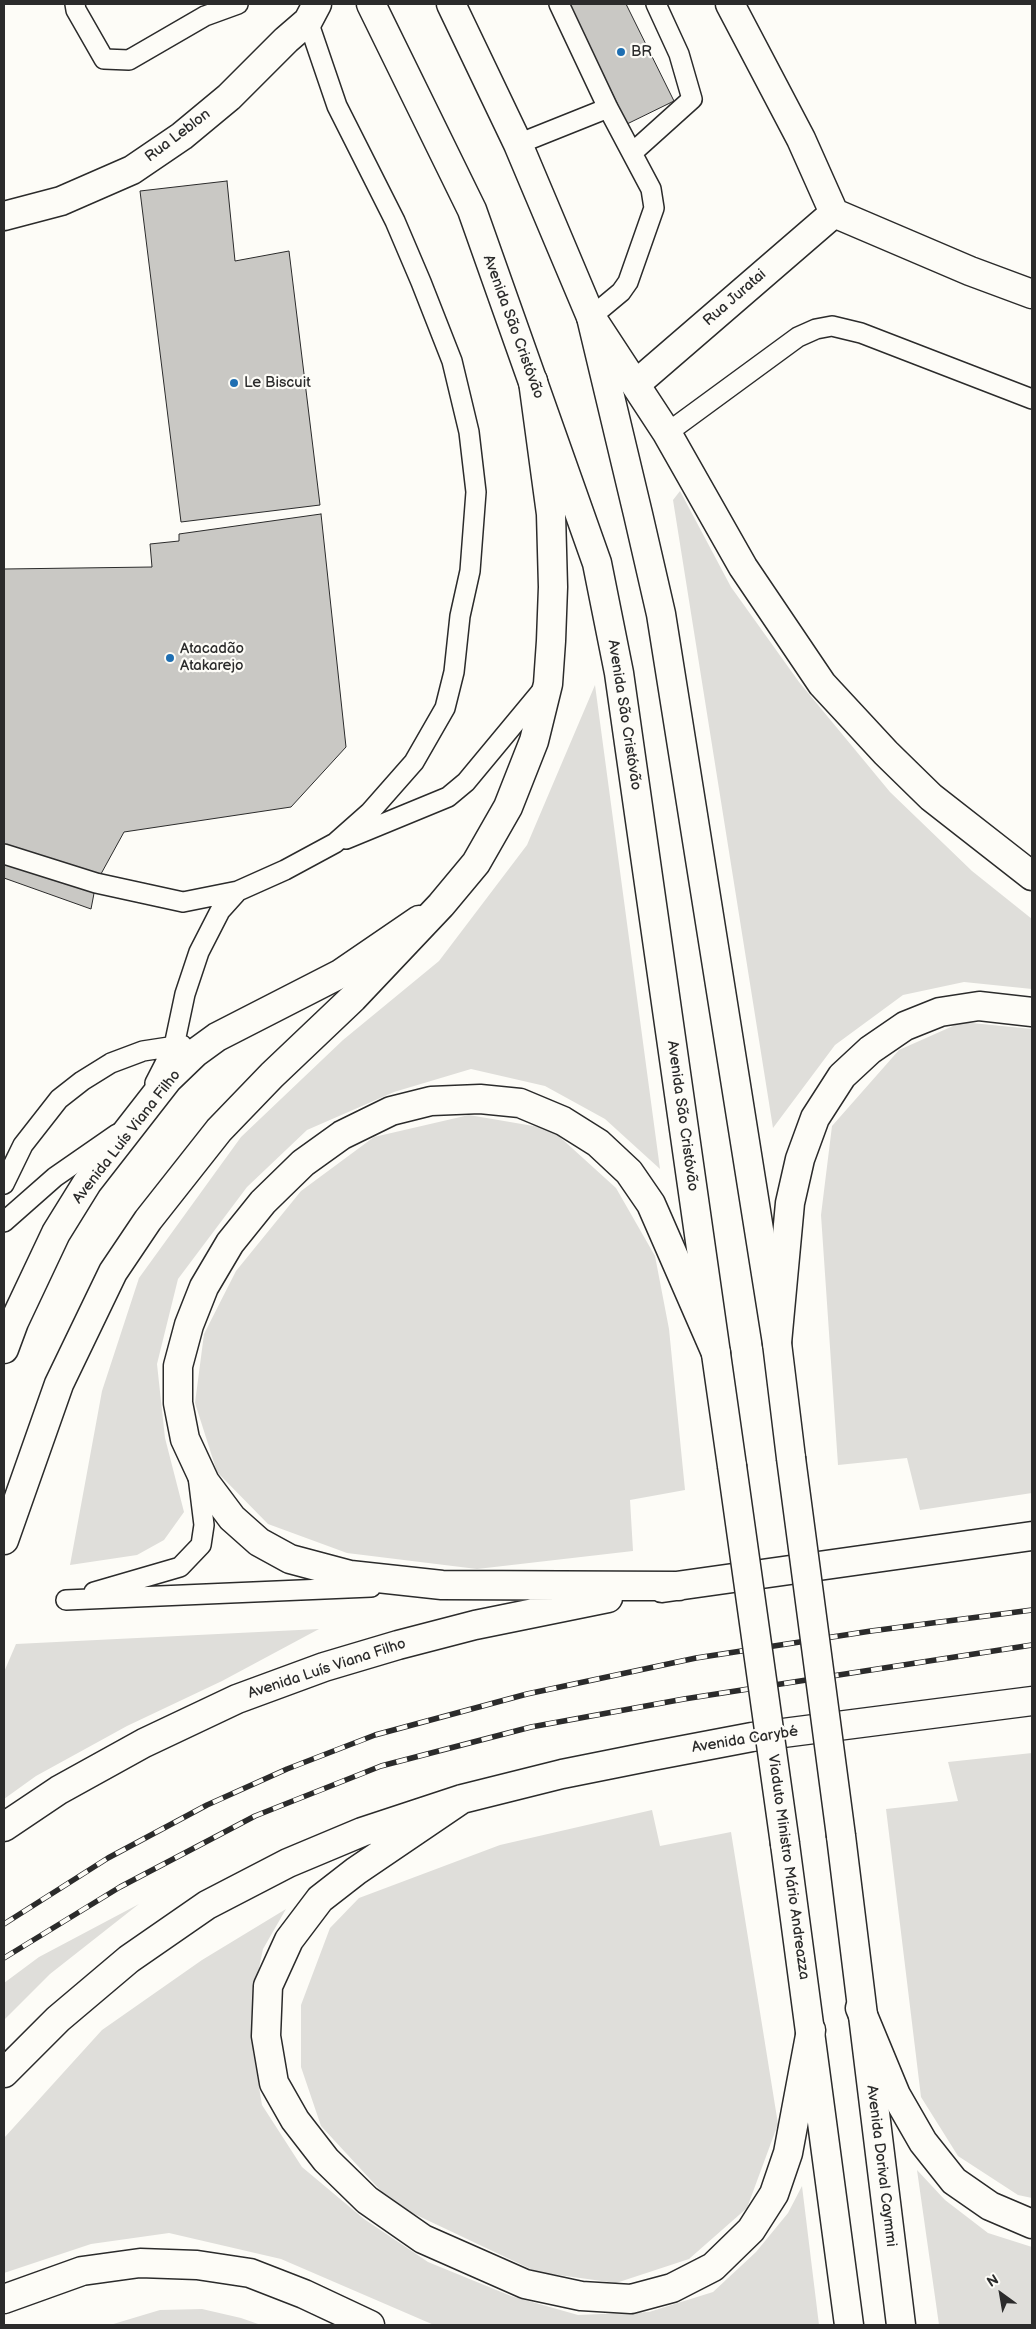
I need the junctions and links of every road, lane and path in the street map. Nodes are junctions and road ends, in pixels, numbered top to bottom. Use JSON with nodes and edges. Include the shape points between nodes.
{"nodes":[{"id":1,"x":76,"y":4,"type":"edge"},
{"id":2,"x":238,"y":4,"type":"edge"},
{"id":3,"x":371,"y":4,"type":"edge"},
{"id":4,"x":451,"y":4,"type":"edge"},
{"id":5,"x":559,"y":4,"type":"edge"},
{"id":6,"x":656,"y":4,"type":"edge"},
{"id":7,"x":730,"y":4,"type":"edge"},
{"id":8,"x":313,"y":13,"type":"edge"},
{"id":9,"x":608,"y":108,"type":"junction"},
{"id":10,"x":518,"y":144,"type":"junction"},
{"id":11,"x":632,"y":153,"type":"junction"},
{"id":12,"x":834,"y":213,"type":"junction"},
{"id":13,"x":4,"y":216,"type":"edge"},
{"id":14,"x":1032,"y":294,"type":"edge"},
{"id":15,"x":591,"y":316,"type":"junction"},
{"id":16,"x":533,"y":381,"type":"junction"},
{"id":17,"x":636,"y":384,"type":"junction"},
{"id":18,"x":1032,"y":400,"type":"edge"},
{"id":19,"x":667,"y":433,"type":"junction"},
{"id":20,"x":548,"y":684,"type":"junction"},
{"id":21,"x":335,"y":843,"type":"junction"},
{"id":22,"x":4,"y":854,"type":"edge"},
{"id":23,"x":1032,"y":876,"type":"edge"},
{"id":24,"x":238,"y":891,"type":"junction"},
{"id":25,"x":441,"y":905,"type":"junction"},
{"id":26,"x":1032,"y":1012,"type":"edge"},
{"id":27,"x":217,"y":1037,"type":"junction"},
{"id":28,"x":174,"y":1046,"type":"junction"},
{"id":29,"x":136,"y":1120,"type":"junction"},
{"id":30,"x":4,"y":1184,"type":"edge"},
{"id":31,"x":4,"y":1222,"type":"edge"},
{"id":32,"x":777,"y":1343,"type":"junction"},
{"id":33,"x":4,"y":1349,"type":"edge"},
{"id":34,"x":716,"y":1353,"type":"junction"},
{"id":35,"x":196,"y":1460,"type":"junction"},
{"id":36,"x":732,"y":1466,"type":"joint"},
{"id":37,"x":1032,"y":1536,"type":"edge"},
{"id":38,"x":4,"y":1540,"type":"edge"},
{"id":39,"x":442,"y":1584,"type":"junction"},
{"id":40,"x":679,"y":1586,"type":"junction"},
{"id":41,"x":1025,"y":1703,"type":"edge"},
{"id":42,"x":462,"y":1799,"type":"junction"},
{"id":43,"x":4,"y":1827,"type":"edge"},
{"id":44,"x":860,"y":2008,"type":"junction"},
{"id":45,"x":811,"y":2030,"type":"junction"},
{"id":46,"x":4,"y":2073,"type":"edge"},
{"id":47,"x":1032,"y":2224,"type":"edge"},
{"id":48,"x":4,"y":2299,"type":"edge"},
{"id":49,"x":370,"y":2325,"type":"edge"},
{"id":50,"x":849,"y":2325,"type":"edge"},
{"id":51,"x":901,"y":2325,"type":"edge"}],
"edges":[{"from":1,"to":2,"type":"lane","via":[[76,10],[104,58],[129,60],[205,16]]},
{"from":3,"to":16,"type":"main road","name":"Avenida São Cristóvão","via":[[472,210]]},
{"from":4,"to":10,"type":"main road"},
{"from":5,"to":9,"type":"lane"},
{"from":6,"to":11,"type":"lane","via":[[679,54],[692,100]]},
{"from":7,"to":12,"type":"main road","via":[[801,139]]},
{"from":8,"to":13,"type":"main road","name":"Rua Leblon","via":[[229,97],[182,136],[132,170],[61,201]]},
{"from":8,"to":21,"type":"lane","via":[[337,106],[395,221],[452,361],[469,432],[476,492],[470,571],[445,708],[432,735],[408,769],[370,812]]},
{"from":9,"to":10,"type":"lane"},
{"from":9,"to":11,"type":"lane"},
{"from":10,"to":15,"type":"main road"},
{"from":11,"to":15,"type":"lane","via":[[651,189],[654,208],[628,282],[621,292]]},
{"from":12,"to":14,"type":"main road"},
{"from":12,"to":17,"type":"main road","name":"Rua Juratai"},
{"from":15,"to":17,"type":"main road"},
{"from":15,"to":32,"type":"main road","via":[[661,614]]},
{"from":16,"to":20,"type":"main road","via":[[551,514],[553,587]]},
{"from":16,"to":34,"type":"main road","name":"Avenida São Cristóvão","via":[[597,563],[619,673]]},
{"from":17,"to":19,"type":"main road"},
{"from":18,"to":19,"type":"lane","via":[[861,333],[832,326],[798,337]]},
{"from":19,"to":23,"type":"main road","via":[[743,567],[822,684],[931,797]]},
{"from":20,"to":21,"type":"lane","via":[[466,782],[448,796]]},
{"from":20,"to":25,"type":"main road","via":[[534,741],[508,807],[476,863]]},
{"from":21,"to":24,"type":"lane"},
{"from":22,"to":24,"type":"lane","via":[[96,883],[183,902]]},
{"from":24,"to":28,"type":"lane","via":[[220,911],[199,952],[184,994]]},
{"from":25,"to":27,"type":"main road","name":"Avenida Luís Viana Filho","via":[[340,974]]},
{"from":25,"to":38,"type":"main road","via":[[353,998],[218,1130],[148,1220],[114,1272],[59,1384]]},
{"from":26,"to":32,"type":"main road","via":[[979,1006],[940,1012],[904,1026],[870,1050],[842,1076],[815,1118],[800,1159],[790,1203]]},
{"from":27,"to":28,"type":"lane"},
{"from":27,"to":29,"type":"main road","name":"Avenida Luís Viana Filho","via":[[168,1079]]},
{"from":28,"to":29,"type":"lane"},
{"from":28,"to":30,"type":"lane","via":[[143,1051],[111,1063],[59,1099],[23,1145]]},
{"from":29,"to":31,"type":"lane","via":[[56,1177]]},
{"from":29,"to":33,"type":"main road","name":"Avenida Luís Viana Filho","via":[[87,1183],[56,1233]]},
{"from":32,"to":44,"type":"main road","bridge":true},
{"from":34,"to":35,"type":"main road","via":[[651,1204],[629,1172],[598,1143],[563,1121],[520,1103],[480,1099],[431,1102],[390,1110],[342,1135],[303,1163],[263,1202],[230,1243],[204,1286],[178,1366],[178,1403],[185,1439]]},
{"from":34,"to":36,"type":"main road","name":"Avenida São Cristóvão"},
{"from":35,"to":39,"type":"main road","via":[[205,1482],[232,1518],[260,1542],[290,1559],[350,1575]]},
{"from":35,"to":39,"type":"lane","via":[[204,1525],[201,1545],[180,1566],[66,1600]]},
{"from":36,"to":45,"type":"main road","name":"Viaduto Ministro Mário Andreazza","bridge":true},
{"from":37,"to":40,"type":"main road"},
{"from":39,"to":40,"type":"main road"},
{"from":40,"to":43,"type":"main road","name":"Avenida Luís Viana Filho","via":[[484,1622],[324,1667],[237,1699],[144,1743],[59,1790]]},
{"from":41,"to":42,"type":"main road","name":"Avenida Carybé","via":[[752,1737],[562,1774]]},
{"from":42,"to":45,"type":"main road","via":[[320,1899],[289,1940],[268,1986],[266,2036],[274,2082],[295,2120],[326,2160],[367,2200],[423,2239],[525,2284],[582,2296],[631,2299],[672,2288],[713,2267],[751,2230],[774,2194],[788,2153]]},
{"from":42,"to":46,"type":"main road","via":[[362,1832],[288,1863],[207,1906],[129,1959],[58,2019]]},
{"from":44,"to":47,"type":"main road","via":[[896,2095],[923,2142],[954,2181],[990,2206]]},
{"from":44,"to":51,"type":"main road","name":"Avenida Dorival Caymmi"},
{"from":45,"to":50,"type":"main road"},
{"from":48,"to":49,"type":"main road","via":[[82,2271],[140,2263],[197,2265],[250,2273]]}]}
